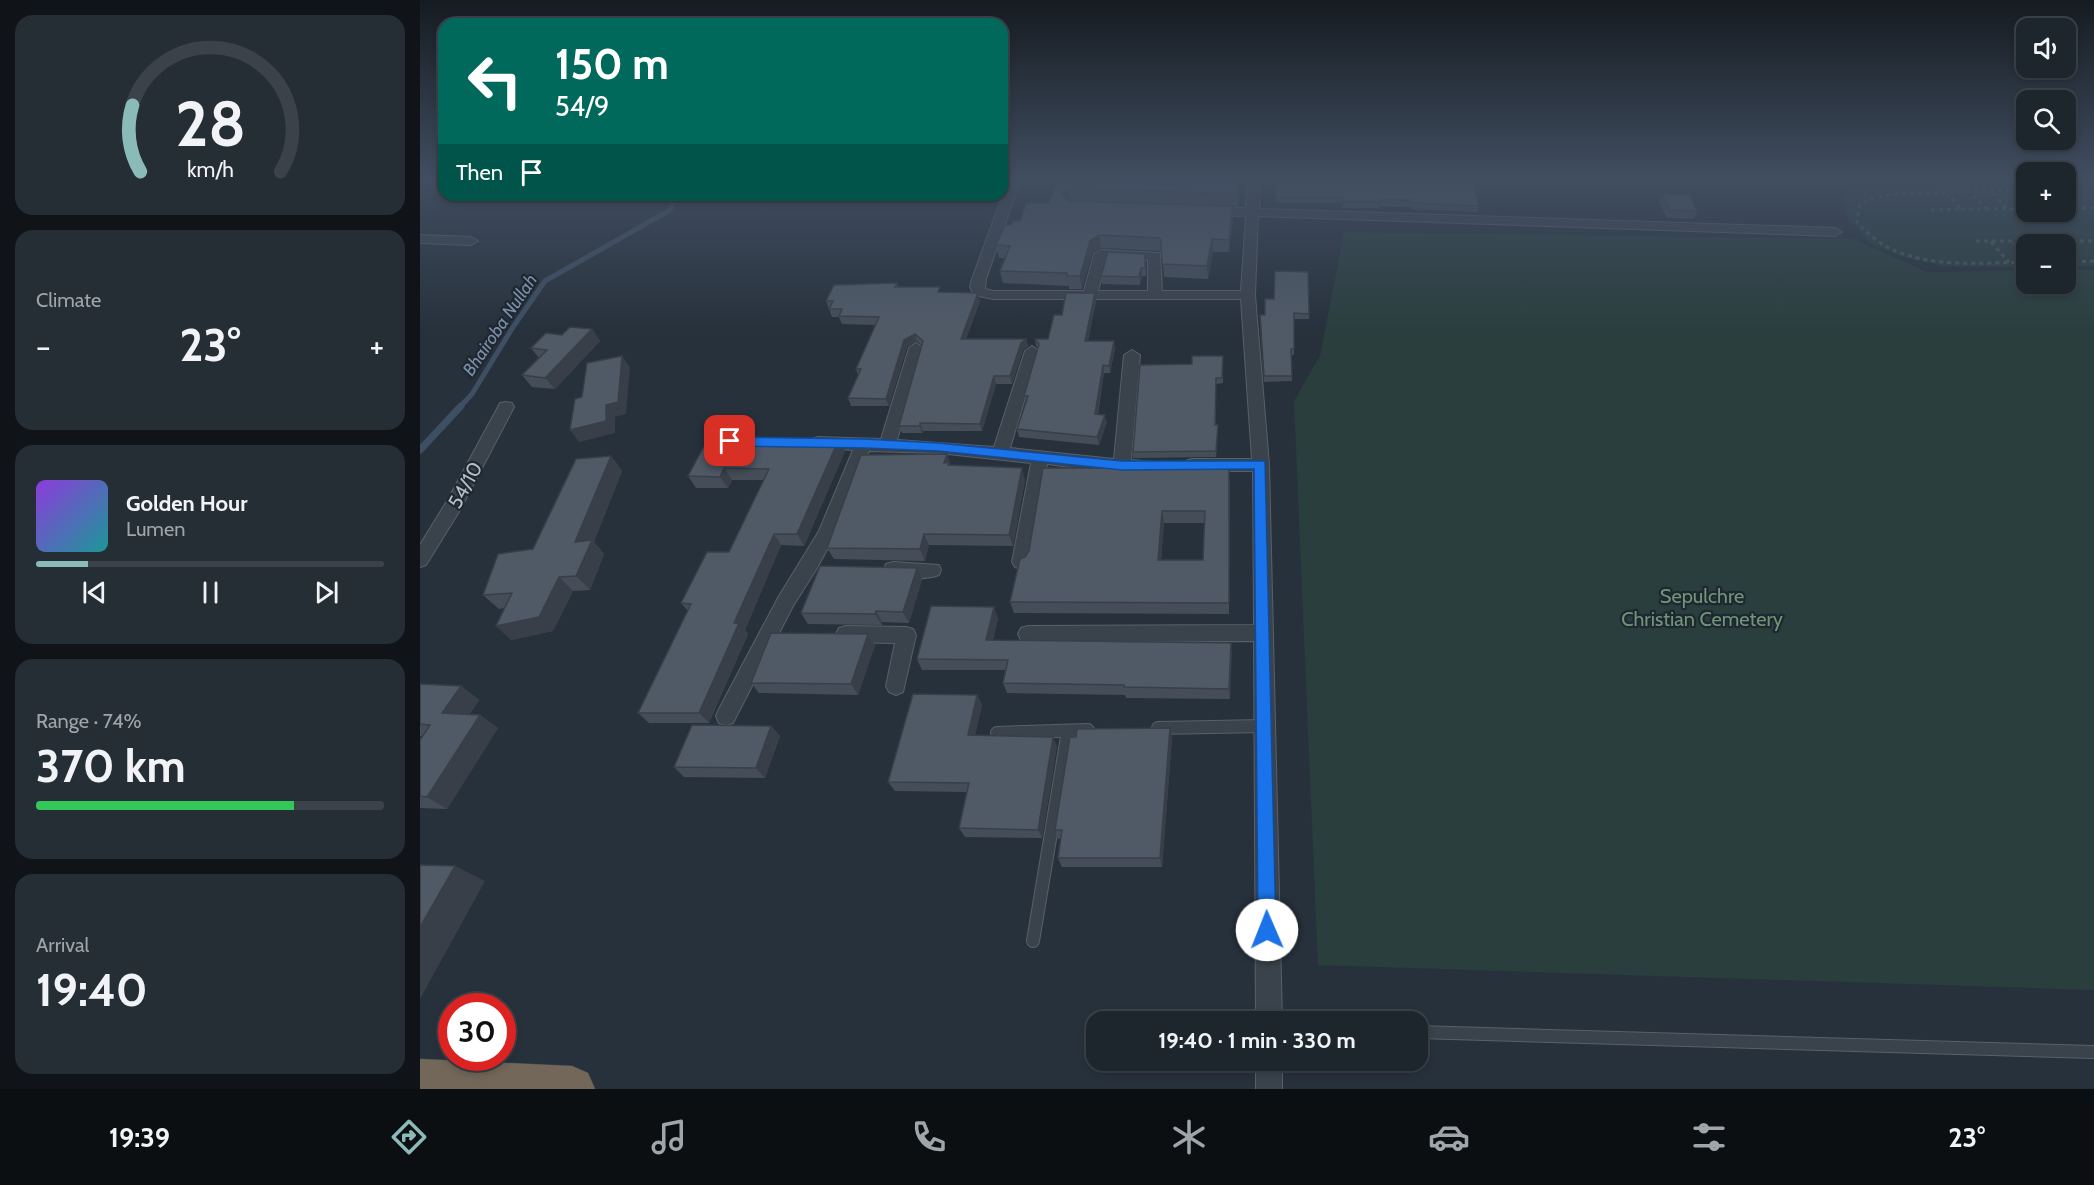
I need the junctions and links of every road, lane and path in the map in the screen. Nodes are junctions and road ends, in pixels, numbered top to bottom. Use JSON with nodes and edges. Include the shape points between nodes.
{"nodes":[{"id":1,"x":997,"y":229,"type":"edge"},
{"id":2,"x":1250,"y":229,"type":"edge"},
{"id":3,"x":1737,"y":229,"type":"edge"},
{"id":4,"x":1863,"y":229,"type":"edge"},
{"id":5,"x":1835,"y":232,"type":"dead end"},
{"id":6,"x":420,"y":239,"type":"edge"},
{"id":7,"x":471,"y":241,"type":"dead end"},
{"id":8,"x":1976,"y":241,"type":"dead end"},
{"id":9,"x":2094,"y":241,"type":"edge"},
{"id":10,"x":1990,"y":242,"type":"junction"},
{"id":11,"x":2014,"y":242,"type":"edge"},
{"id":12,"x":2076,"y":242,"type":"edge"},
{"id":13,"x":2094,"y":261,"type":"edge"},
{"id":14,"x":2009,"y":262,"type":"junction"},
{"id":15,"x":2016,"y":262,"type":"edge"},
{"id":16,"x":2076,"y":262,"type":"edge"},
{"id":17,"x":1090,"y":295,"type":"junction"},
{"id":18,"x":1155,"y":295,"type":"junction"},
{"id":19,"x":1248,"y":295,"type":"junction"},
{"id":20,"x":916,"y":348,"type":"edge"},
{"id":21,"x":1032,"y":351,"type":"dead end"},
{"id":22,"x":1132,"y":355,"type":"dead end"},
{"id":23,"x":506,"y":407,"type":"dead end"},
{"id":24,"x":798,"y":442,"type":"edge"},
{"id":25,"x":864,"y":443,"type":"junction"},
{"id":26,"x":888,"y":444,"type":"junction"},
{"id":27,"x":1000,"y":453,"type":"junction"},
{"id":28,"x":1040,"y":457,"type":"junction"},
{"id":29,"x":1261,"y":465,"type":"junction"},
{"id":30,"x":1122,"y":466,"type":"junction"},
{"id":31,"x":420,"y":560,"type":"edge"},
{"id":32,"x":1021,"y":562,"type":"edge"},
{"id":33,"x":807,"y":568,"type":"junction"},
{"id":34,"x":830,"y":569,"type":"edge"},
{"id":35,"x":875,"y":569,"type":"edge"},
{"id":36,"x":932,"y":570,"type":"dead end"},
{"id":37,"x":1263,"y":633,"type":"junction"},
{"id":38,"x":769,"y":634,"type":"junction"},
{"id":39,"x":792,"y":634,"type":"edge"},
{"id":40,"x":826,"y":634,"type":"edge"},
{"id":41,"x":1028,"y":634,"type":"dead end"},
{"id":42,"x":896,"y":686,"type":"dead end"},
{"id":43,"x":726,"y":716,"type":"dead end"},
{"id":44,"x":1264,"y":726,"type":"junction"},
{"id":45,"x":1149,"y":729,"type":"edge"},
{"id":46,"x":1103,"y":730,"type":"edge"},
{"id":47,"x":1068,"y":731,"type":"junction"},
{"id":48,"x":997,"y":733,"type":"edge"},
{"id":49,"x":1033,"y":941,"type":"dead end"},
{"id":50,"x":1269,"y":1011,"type":"edge"},
{"id":51,"x":1428,"y":1032,"type":"edge"},
{"id":52,"x":2094,"y":1052,"type":"edge"},
{"id":53,"x":1269,"y":1071,"type":"edge"},
{"id":54,"x":420,"y":1082,"type":"edge"},
{"id":55,"x":572,"y":1089,"type":"edge"},
{"id":56,"x":1269,"y":1089,"type":"edge"}],
"edges":[{"from":1,"to":17,"type":"street","via":[[977,286],[979,292]]},
{"from":2,"to":19,"type":"street"},
{"from":3,"to":5,"type":"street"},
{"from":4,"to":14,"type":"path","via":[[1891,249],[1914,256]]},
{"from":6,"to":7,"type":"street"},
{"from":8,"to":10,"type":"path"},
{"from":9,"to":12,"type":"path"},
{"from":10,"to":11,"type":"path"},
{"from":10,"to":14,"type":"path"},
{"from":13,"to":16,"type":"path"},
{"from":14,"to":15,"type":"path"},
{"from":17,"to":18,"type":"street"},
{"from":17,"to":18,"type":"street","via":[[1101,254],[1155,256]]},
{"from":18,"to":19,"type":"street"},
{"from":19,"to":29,"type":"street"},
{"from":20,"to":26,"type":"street"},
{"from":21,"to":27,"type":"street"},
{"from":22,"to":30,"type":"street"},
{"from":23,"to":31,"type":"street","name":"54/10","via":[[454,506]]},
{"from":24,"to":25,"type":"street"},
{"from":25,"to":26,"type":"street"},
{"from":25,"to":33,"type":"street","via":[[828,531]]},
{"from":26,"to":27,"type":"street"},
{"from":27,"to":28,"type":"street"},
{"from":28,"to":30,"type":"street"},
{"from":28,"to":32,"type":"street"},
{"from":29,"to":30,"type":"street"},
{"from":29,"to":37,"type":"street"},
{"from":33,"to":34,"type":"street"},
{"from":33,"to":38,"type":"street"},
{"from":35,"to":36,"type":"street"},
{"from":37,"to":41,"type":"street"},
{"from":37,"to":44,"type":"street"},
{"from":38,"to":39,"type":"street"},
{"from":38,"to":43,"type":"street"},
{"from":40,"to":42,"type":"street","via":[[906,635]]},
{"from":44,"to":45,"type":"lane"},
{"from":44,"to":50,"type":"street"},
{"from":46,"to":47,"type":"lane"},
{"from":47,"to":48,"type":"lane"},
{"from":47,"to":49,"type":"lane"},
{"from":51,"to":52,"type":"lane"},
{"from":53,"to":56,"type":"street"},
{"from":54,"to":55,"type":"highway"}]}
